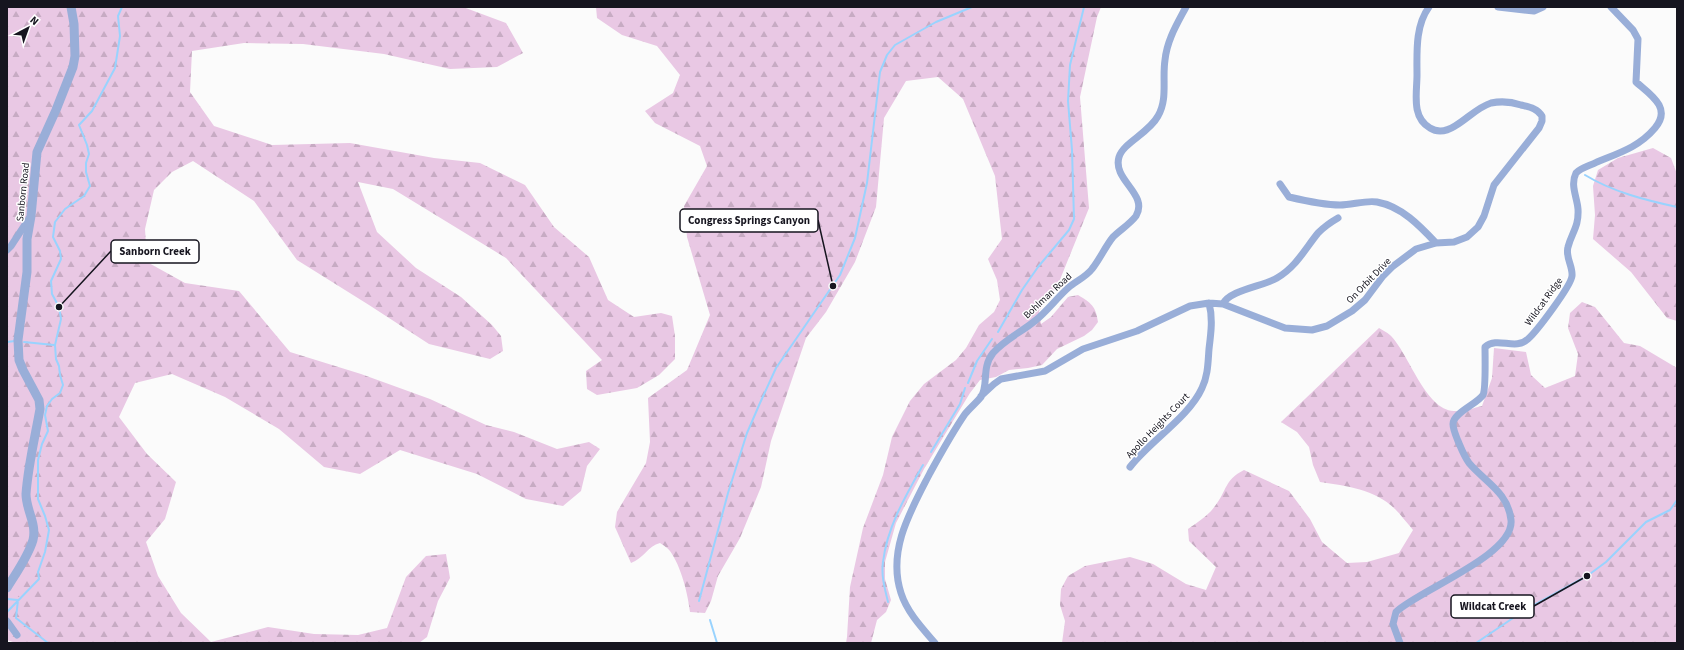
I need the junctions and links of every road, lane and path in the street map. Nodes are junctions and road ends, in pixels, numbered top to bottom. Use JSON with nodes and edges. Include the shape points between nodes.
{"nodes":[{"id":1,"x":71,"y":7,"type":"edge"},
{"id":2,"x":1186,"y":7,"type":"edge"},
{"id":3,"x":1428,"y":7,"type":"edge"},
{"id":4,"x":1498,"y":7,"type":"edge"},
{"id":5,"x":1543,"y":7,"type":"edge"},
{"id":6,"x":1611,"y":7,"type":"edge"},
{"id":7,"x":1280,"y":184,"type":"dead end"},
{"id":8,"x":31,"y":216,"type":"junction"},
{"id":9,"x":1338,"y":218,"type":"dead end"},
{"id":10,"x":1436,"y":243,"type":"junction"},
{"id":11,"x":7,"y":250,"type":"edge"},
{"id":12,"x":1209,"y":303,"type":"junction"},
{"id":13,"x":1223,"y":304,"type":"junction"},
{"id":14,"x":981,"y":396,"type":"junction"},
{"id":15,"x":1130,"y":467,"type":"dead end"},
{"id":16,"x":7,"y":588,"type":"edge"},
{"id":17,"x":7,"y":621,"type":"edge"},
{"id":18,"x":17,"y":635,"type":"dead end"},
{"id":19,"x":935,"y":643,"type":"edge"},
{"id":20,"x":1400,"y":643,"type":"edge"}],
"edges":[{"from":1,"to":8,"type":"street","name":"Sanborn Road","via":[[75,56],[56,110],[37,152]]},
{"from":2,"to":14,"type":"street","name":"Bohlman Road","via":[[1170,36],[1166,50],[1162,109],[1152,126],[1124,149],[1118,158],[1119,170],[1138,200],[1136,215],[1110,241],[1088,273],[1068,288],[1041,316],[993,354],[985,373]]},
{"from":3,"to":10,"type":"street","name":"On Orbit Drive","via":[[1417,46],[1417,109],[1421,121],[1434,130],[1441,131],[1454,127],[1484,106],[1502,102],[1534,108],[1542,116],[1539,128],[1494,185],[1478,227],[1467,237],[1454,242]]},
{"from":4,"to":5,"type":"street","via":[[1534,11]]},
{"from":6,"to":20,"type":"street","name":"Wildcat Ridge","via":[[1636,34],[1639,45],[1636,82],[1662,108],[1658,125],[1635,146],[1586,166],[1576,173],[1574,186],[1578,221],[1567,248],[1572,273],[1570,283],[1544,320],[1524,341],[1518,344],[1494,342],[1486,347],[1484,392],[1478,400],[1454,418],[1453,423],[1468,462],[1491,482],[1506,503],[1512,523],[1510,530],[1506,537],[1479,561],[1396,612],[1393,624]]},
{"from":7,"to":10,"type":"street","via":[[1289,197],[1339,205],[1375,201],[1390,205],[1421,228]]},
{"from":8,"to":11,"type":"street"},
{"from":8,"to":16,"type":"street","name":"Sanborn Road","via":[[18,350],[23,370],[39,400],[40,409],[26,495],[34,533],[23,561]]},
{"from":9,"to":13,"type":"street","via":[[1319,232],[1290,270],[1276,279],[1228,297]]},
{"from":10,"to":13,"type":"street","name":"On Orbit Drive","via":[[1416,249],[1392,267],[1382,276],[1365,300],[1327,326],[1312,330],[1285,328]]},
{"from":12,"to":13,"type":"street","name":"On Orbit Drive"},
{"from":12,"to":14,"type":"street","name":"On Orbit Drive","via":[[1190,306],[1127,335],[1083,349],[1045,371],[1002,379]]},
{"from":12,"to":15,"type":"street","name":"Apollo Heights Court","via":[[1212,325],[1208,368],[1202,388],[1196,399]]},
{"from":14,"to":19,"type":"street","via":[[950,436],[908,514],[900,542],[897,577],[901,593],[908,610]]},
{"from":17,"to":18,"type":"street"}]}
